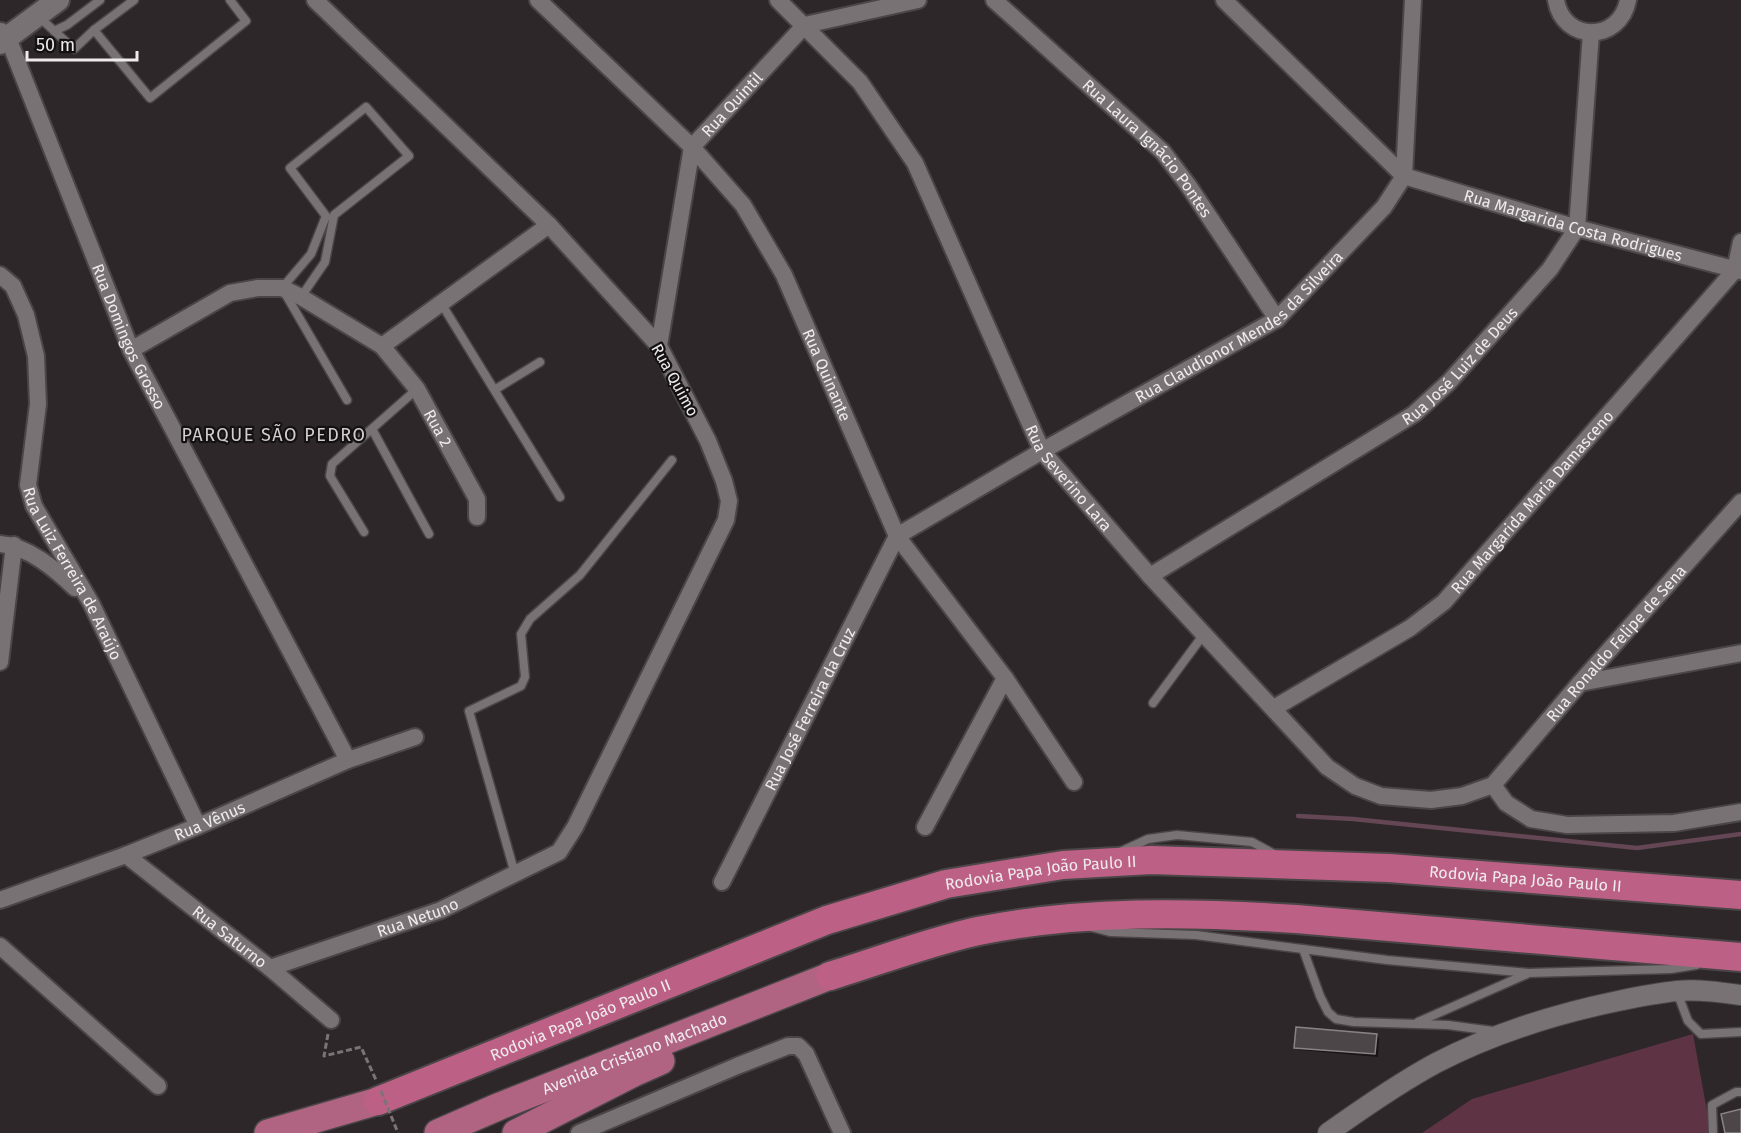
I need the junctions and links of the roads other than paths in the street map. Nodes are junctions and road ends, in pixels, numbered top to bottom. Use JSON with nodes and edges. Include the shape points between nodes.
{"nodes":[{"id":1,"x":58,"y":0,"type":"edge"},
{"id":2,"x":100,"y":0,"type":"edge"},
{"id":3,"x":134,"y":0,"type":"edge"},
{"id":4,"x":230,"y":0,"type":"edge"},
{"id":5,"x":315,"y":0,"type":"edge"},
{"id":6,"x":538,"y":0,"type":"edge"},
{"id":7,"x":778,"y":0,"type":"edge"},
{"id":8,"x":918,"y":0,"type":"edge"},
{"id":9,"x":994,"y":0,"type":"edge"},
{"id":10,"x":1224,"y":0,"type":"edge"},
{"id":11,"x":1413,"y":0,"type":"edge"},
{"id":12,"x":1556,"y":0,"type":"edge"},
{"id":13,"x":1628,"y":0,"type":"edge"},
{"id":14,"x":45,"y":23,"type":"junction"},
{"id":15,"x":805,"y":26,"type":"junction"},
{"id":16,"x":94,"y":30,"type":"junction"},
{"id":17,"x":1591,"y":33,"type":"junction"},
{"id":18,"x":3,"y":37,"type":"edge"},
{"id":19,"x":692,"y":147,"type":"junction"},
{"id":20,"x":1404,"y":176,"type":"junction"},
{"id":21,"x":549,"y":225,"type":"junction"},
{"id":22,"x":1576,"y":228,"type":"junction"},
{"id":23,"x":1741,"y":242,"type":"edge"},
{"id":24,"x":311,"y":254,"type":"junction"},
{"id":25,"x":325,"y":262,"type":"junction"},
{"id":26,"x":1738,"y":271,"type":"edge"},
{"id":27,"x":0,"y":275,"type":"edge"},
{"id":28,"x":282,"y":288,"type":"junction"},
{"id":29,"x":301,"y":297,"type":"junction"},
{"id":30,"x":441,"y":303,"type":"junction"},
{"id":31,"x":1277,"y":318,"type":"junction"},
{"id":32,"x":382,"y":346,"type":"junction"},
{"id":33,"x":659,"y":346,"type":"junction"},
{"id":34,"x":131,"y":350,"type":"junction"},
{"id":35,"x":540,"y":362,"type":"dead end"},
{"id":36,"x":496,"y":388,"type":"junction"},
{"id":37,"x":417,"y":389,"type":"junction"},
{"id":38,"x":347,"y":400,"type":"dead end"},
{"id":39,"x":372,"y":429,"type":"junction"},
{"id":40,"x":1041,"y":451,"type":"junction"},
{"id":41,"x":672,"y":460,"type":"dead end"},
{"id":42,"x":560,"y":497,"type":"dead end"},
{"id":43,"x":1741,"y":502,"type":"edge"},
{"id":44,"x":477,"y":517,"type":"dead end"},
{"id":45,"x":364,"y":532,"type":"dead end"},
{"id":46,"x":429,"y":534,"type":"dead end"},
{"id":47,"x":897,"y":536,"type":"junction"},
{"id":48,"x":7,"y":544,"type":"edge"},
{"id":49,"x":1150,"y":576,"type":"junction"},
{"id":50,"x":91,"y":603,"type":"junction"},
{"id":51,"x":1204,"y":634,"type":"junction"},
{"id":52,"x":1741,"y":653,"type":"edge"},
{"id":53,"x":0,"y":662,"type":"edge"},
{"id":54,"x":1005,"y":678,"type":"junction"},
{"id":55,"x":1580,"y":683,"type":"junction"},
{"id":56,"x":1153,"y":703,"type":"dead end"},
{"id":57,"x":1274,"y":708,"type":"junction"},
{"id":58,"x":415,"y":737,"type":"dead end"},
{"id":59,"x":348,"y":760,"type":"junction"},
{"id":60,"x":1074,"y":782,"type":"dead end"},
{"id":61,"x":1493,"y":785,"type":"junction"},
{"id":62,"x":1741,"y":812,"type":"edge"},
{"id":63,"x":198,"y":826,"type":"junction"},
{"id":64,"x":925,"y":827,"type":"dead end"},
{"id":65,"x":559,"y":852,"type":"joint"},
{"id":66,"x":126,"y":855,"type":"junction"},
{"id":67,"x":515,"y":874,"type":"junction"},
{"id":68,"x":722,"y":882,"type":"dead end"},
{"id":69,"x":1741,"y":895,"type":"edge"},
{"id":70,"x":0,"y":900,"type":"edge"},
{"id":71,"x":1062,"y":920,"type":"junction"},
{"id":72,"x":0,"y":946,"type":"edge"},
{"id":73,"x":1303,"y":949,"type":"junction"},
{"id":74,"x":1741,"y":957,"type":"edge"},
{"id":75,"x":270,"y":968,"type":"junction"},
{"id":76,"x":1528,"y":973,"type":"junction"},
{"id":77,"x":830,"y":976,"type":"junction"},
{"id":78,"x":1677,"y":991,"type":"junction"},
{"id":79,"x":1741,"y":995,"type":"edge"},
{"id":80,"x":331,"y":1020,"type":"road end"},
{"id":81,"x":1415,"y":1024,"type":"junction"},
{"id":82,"x":1741,"y":1032,"type":"edge"},
{"id":83,"x":1502,"y":1033,"type":"junction"},
{"id":84,"x":158,"y":1086,"type":"dead end"},
{"id":85,"x":379,"y":1092,"type":"junction"},
{"id":86,"x":1741,"y":1092,"type":"edge"},
{"id":87,"x":268,"y":1133,"type":"edge"},
{"id":88,"x":309,"y":1133,"type":"edge"},
{"id":89,"x":438,"y":1133,"type":"edge"},
{"id":90,"x":516,"y":1133,"type":"edge"},
{"id":91,"x":579,"y":1133,"type":"edge"},
{"id":92,"x":842,"y":1133,"type":"edge"},
{"id":93,"x":1328,"y":1133,"type":"edge"},
{"id":94,"x":1713,"y":1133,"type":"edge"}],
"edges":[{"from":1,"to":14,"type":"main road"},
{"from":2,"to":14,"type":"lane","via":[[67,25]]},
{"from":3,"to":16,"type":"lane"},
{"from":4,"to":16,"type":"lane","via":[[246,21],[150,98]]},
{"from":5,"to":21,"type":"street","name":"Rua Quimo"},
{"from":6,"to":19,"type":"street","name":"Rua Quinante"},
{"from":7,"to":15,"type":"street","name":"Rua Severino Lara"},
{"from":8,"to":15,"type":"street"},
{"from":9,"to":31,"type":"street","name":"Rua Laura Ignácio Pontes","via":[[1163,152]]},
{"from":10,"to":20,"type":"street"},
{"from":11,"to":20,"type":"street","name":"Rua Claudionor Mendes da Silveira"},
{"from":12,"to":17,"type":"street","via":[[1568,24]]},
{"from":13,"to":17,"type":"street","via":[[1613,26]]},
{"from":14,"to":16,"type":"lane","via":[[74,49]]},
{"from":14,"to":18,"type":"main road"},
{"from":15,"to":19,"type":"street","name":"Rua Quintil"},
{"from":15,"to":40,"type":"street","name":"Rua Severino Lara","via":[[860,82],[915,163]]},
{"from":17,"to":22,"type":"street","name":"Rua José Luiz de Deus"},
{"from":18,"to":34,"type":"street","name":"Rua Domingos Grosso"},
{"from":19,"to":33,"type":"street","name":"Rua Quintil"},
{"from":19,"to":47,"type":"street","name":"Rua Quinante","via":[[743,205],[784,275]]},
{"from":20,"to":22,"type":"street","name":"Rua Margarida Costa Rodrigues"},
{"from":20,"to":31,"type":"street","name":"Rua Claudionor Mendes da Silveira","via":[[1384,207]]},
{"from":21,"to":30,"type":"street"},
{"from":21,"to":33,"type":"street","name":"Rua Quimo"},
{"from":22,"to":26,"type":"street","name":"Rua Margarida Costa Rodrigues"},
{"from":22,"to":49,"type":"street","name":"Rua José Luiz de Deus","via":[[1550,269],[1449,382],[1414,414]]},
{"from":23,"to":26,"type":"street","name":"Rua Margarida Maria Damasceno"},
{"from":24,"to":25,"type":"lane"},
{"from":24,"to":25,"type":"lane","via":[[326,216],[290,168],[366,107],[409,156],[334,215]]},
{"from":24,"to":28,"type":"lane"},
{"from":25,"to":29,"type":"lane"},
{"from":26,"to":57,"type":"street","name":"Rua Margarida Maria Damasceno","via":[[1444,602],[1410,628]]},
{"from":27,"to":50,"type":"street","name":"Rua Luiz Ferreira de Araújo","via":[[13,286],[22,305],[36,356],[38,404],[28,485],[34,507]]},
{"from":28,"to":29,"type":"street","name":"Rua 2"},
{"from":28,"to":34,"type":"street","via":[[230,292]]},
{"from":28,"to":38,"type":"lane"},
{"from":29,"to":32,"type":"street","name":"Rua 2"},
{"from":30,"to":32,"type":"street"},
{"from":30,"to":36,"type":"lane"},
{"from":31,"to":40,"type":"street","name":"Rua Claudionor Mendes da Silveira"},
{"from":32,"to":37,"type":"street","name":"Rua 2"},
{"from":33,"to":65,"type":"street","name":"Rua Quimo","via":[[724,481],[729,501],[726,520],[575,827]]},
{"from":34,"to":59,"type":"street","name":"Rua Domingos Grosso"},
{"from":35,"to":36,"type":"lane"},
{"from":36,"to":42,"type":"lane"},
{"from":37,"to":39,"type":"lane"},
{"from":37,"to":44,"type":"street","name":"Rua 2","via":[[477,500]]},
{"from":39,"to":45,"type":"lane","via":[[332,464],[330,476]]},
{"from":39,"to":46,"type":"lane"},
{"from":40,"to":47,"type":"street","name":"Rua Claudionor Mendes da Silveira"},
{"from":40,"to":49,"type":"street","name":"Rua Severino Lara"},
{"from":41,"to":67,"type":"lane","via":[[579,575],[530,619],[521,634],[525,677],[521,686],[469,711]]},
{"from":43,"to":55,"type":"street","name":"Rua Ronaldo Felipe de Sena"},
{"from":47,"to":54,"type":"street","name":"Rua Quinante"},
{"from":47,"to":68,"type":"street","name":"Rua José Ferreira da Cruz"},
{"from":48,"to":50,"type":"street","via":[[56,570]]},
{"from":48,"to":53,"type":"street"},
{"from":49,"to":51,"type":"street","name":"Rua Severino Lara"},
{"from":50,"to":63,"type":"street","name":"Rua Luiz Ferreira de Araújo"},
{"from":51,"to":56,"type":"lane"},
{"from":51,"to":57,"type":"street","name":"Rua Severino Lara"},
{"from":52,"to":55,"type":"street"},
{"from":54,"to":60,"type":"street","name":"Rua Quinante"},
{"from":54,"to":64,"type":"street"},
{"from":55,"to":61,"type":"street","name":"Rua Ronaldo Felipe de Sena"},
{"from":57,"to":61,"type":"street","name":"Rua Severino Lara","via":[[1327,767],[1372,793],[1431,800],[1462,796]]},
{"from":58,"to":59,"type":"street","name":"Rua Vênus"},
{"from":59,"to":63,"type":"street","name":"Rua Vênus"},
{"from":61,"to":62,"type":"street","via":[[1506,803],[1531,819],[1567,825],[1674,823]]},
{"from":63,"to":66,"type":"street","name":"Rua Vênus"},
{"from":65,"to":67,"type":"street","name":"Rua Netuno"},
{"from":66,"to":70,"type":"street","name":"Rua Vênus"},
{"from":66,"to":75,"type":"street","name":"Rua Saturno"},
{"from":67,"to":75,"type":"street","name":"Rua Netuno","via":[[441,910]]},
{"from":69,"to":85,"type":"highway","name":"Rodovia Papa João Paulo II","via":[[1389,868],[1151,860],[1063,865],[946,884],[827,920]]},
{"from":71,"to":73,"type":"lane","via":[[1110,932],[1196,935]]},
{"from":71,"to":74,"type":"highway","via":[[1115,914],[1233,915]]},
{"from":71,"to":77,"type":"highway","via":[[978,932]]},
{"from":72,"to":84,"type":"street"},
{"from":73,"to":76,"type":"lane"},
{"from":73,"to":81,"type":"lane","via":[[1320,996],[1336,1019]]},
{"from":74,"to":76,"type":"lane","via":[[1671,969]]},
{"from":75,"to":80,"type":"street","name":"Rua Saturno"},
{"from":76,"to":81,"type":"lane"},
{"from":77,"to":89,"type":"highway","name":"Avenida Cristiano Machado"},
{"from":77,"to":90,"type":"highway","via":[[792,1005],[634,1073]]},
{"from":78,"to":79,"type":"street"},
{"from":78,"to":82,"type":"lane","via":[[1688,1021],[1701,1034]]},
{"from":78,"to":83,"type":"street","via":[[1574,1010]]},
{"from":81,"to":83,"type":"lane"},
{"from":83,"to":93,"type":"street","via":[[1436,1063]]},
{"from":85,"to":87,"type":"highway"},
{"from":85,"to":88,"type":"highway"},
{"from":86,"to":94,"type":"lane","via":[[1712,1105]]},
{"from":91,"to":92,"type":"street","via":[[788,1046],[798,1046],[806,1054]]}]}
